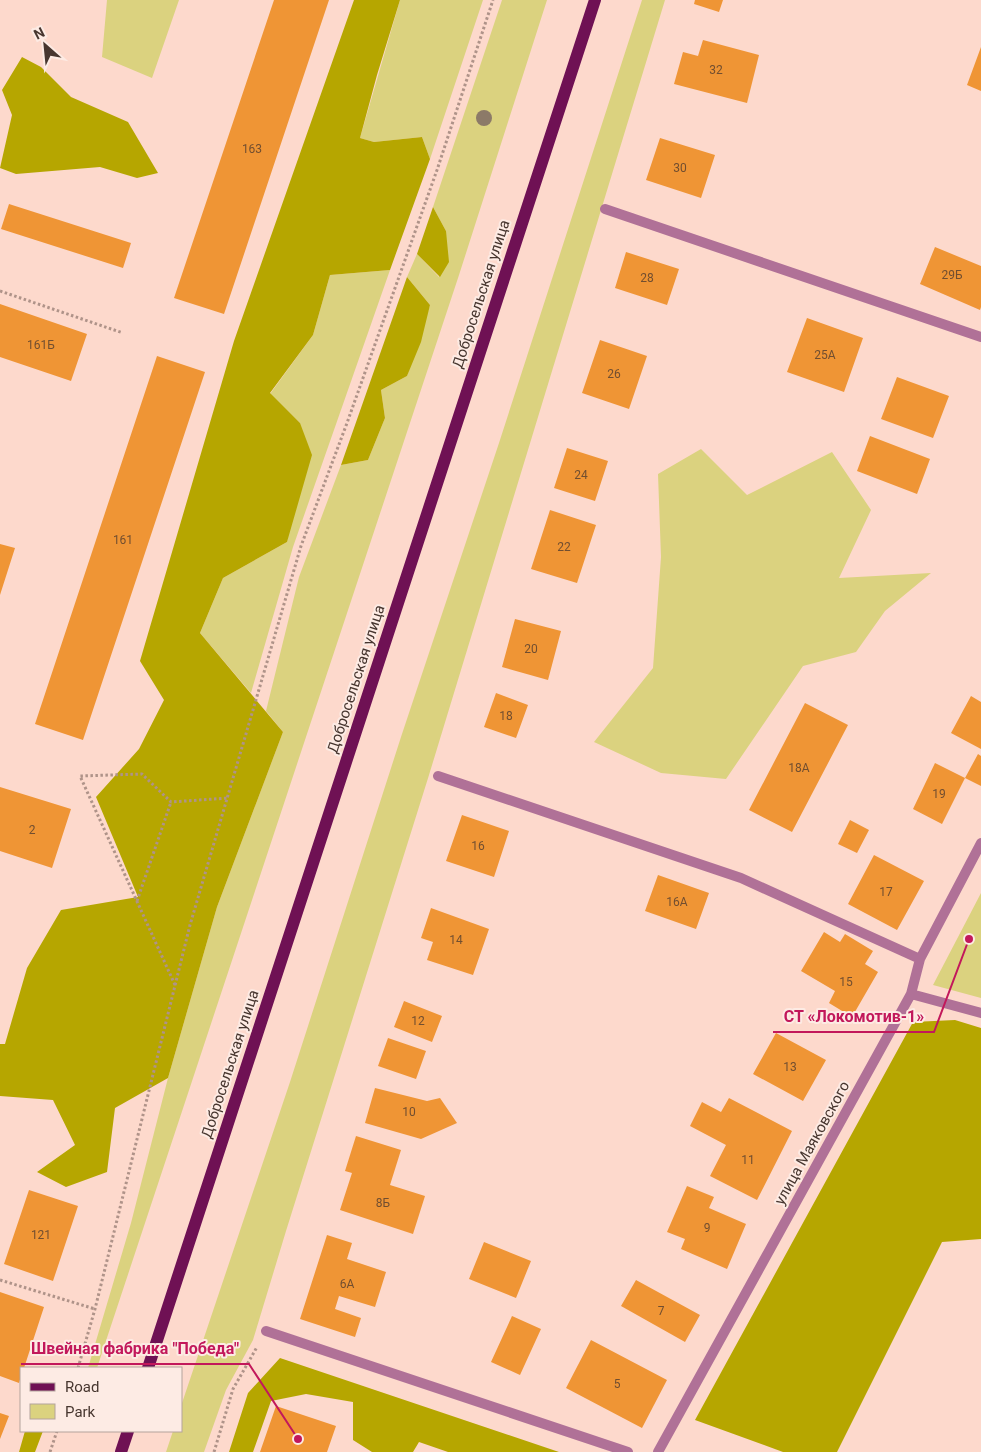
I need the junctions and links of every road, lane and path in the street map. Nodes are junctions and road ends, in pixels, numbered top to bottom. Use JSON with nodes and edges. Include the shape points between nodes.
{"nodes":[{"id":1,"x":493,"y":0,"type":"edge"},
{"id":2,"x":595,"y":0,"type":"edge"},
{"id":3,"x":604,"y":209,"type":"dead end"},
{"id":4,"x":0,"y":292,"type":"edge"},
{"id":5,"x":123,"y":333,"type":"dead end"},
{"id":6,"x":981,"y":337,"type":"edge"},
{"id":7,"x":438,"y":776,"type":"dead end"},
{"id":8,"x":228,"y":798,"type":"junction"},
{"id":9,"x":171,"y":802,"type":"junction"},
{"id":10,"x":981,"y":843,"type":"edge"},
{"id":11,"x":137,"y":901,"type":"junction"},
{"id":12,"x":920,"y":959,"type":"junction"},
{"id":13,"x":175,"y":986,"type":"junction"},
{"id":14,"x":911,"y":994,"type":"junction"},
{"id":15,"x":981,"y":1013,"type":"edge"},
{"id":16,"x":0,"y":1280,"type":"edge"},
{"id":17,"x":95,"y":1309,"type":"junction"},
{"id":18,"x":266,"y":1331,"type":"dead end"},
{"id":19,"x":258,"y":1346,"type":"dead end"},
{"id":20,"x":78,"y":1367,"type":"edge"},
{"id":21,"x":148,"y":1367,"type":"edge"},
{"id":22,"x":57,"y":1432,"type":"edge"},
{"id":23,"x":128,"y":1432,"type":"edge"},
{"id":24,"x":50,"y":1452,"type":"edge"},
{"id":25,"x":121,"y":1452,"type":"edge"},
{"id":26,"x":214,"y":1452,"type":"edge"},
{"id":27,"x":628,"y":1452,"type":"edge"},
{"id":28,"x":658,"y":1452,"type":"edge"}],
"edges":[{"from":1,"to":8,"type":"path","via":[[437,170],[301,546]]},
{"from":2,"to":21,"type":"main road","name":"Добросельская улица"},
{"from":3,"to":6,"type":"street"},
{"from":4,"to":5,"type":"path"},
{"from":7,"to":12,"type":"street","via":[[742,878]]},
{"from":8,"to":9,"type":"path"},
{"from":8,"to":13,"type":"path"},
{"from":9,"to":11,"type":"path"},
{"from":9,"to":11,"type":"path","via":[[142,774],[80,776]]},
{"from":10,"to":12,"type":"street","name":"улица Маяковского"},
{"from":11,"to":13,"type":"path"},
{"from":12,"to":14,"type":"street","name":"улица Маяковского"},
{"from":13,"to":17,"type":"path"},
{"from":14,"to":15,"type":"street"},
{"from":14,"to":28,"type":"street","name":"улица Маяковского"},
{"from":16,"to":17,"type":"path"},
{"from":17,"to":20,"type":"path"},
{"from":18,"to":27,"type":"street"},
{"from":19,"to":26,"type":"path","via":[[233,1389]]},
{"from":22,"to":24,"type":"path"},
{"from":23,"to":25,"type":"main road"}]}
